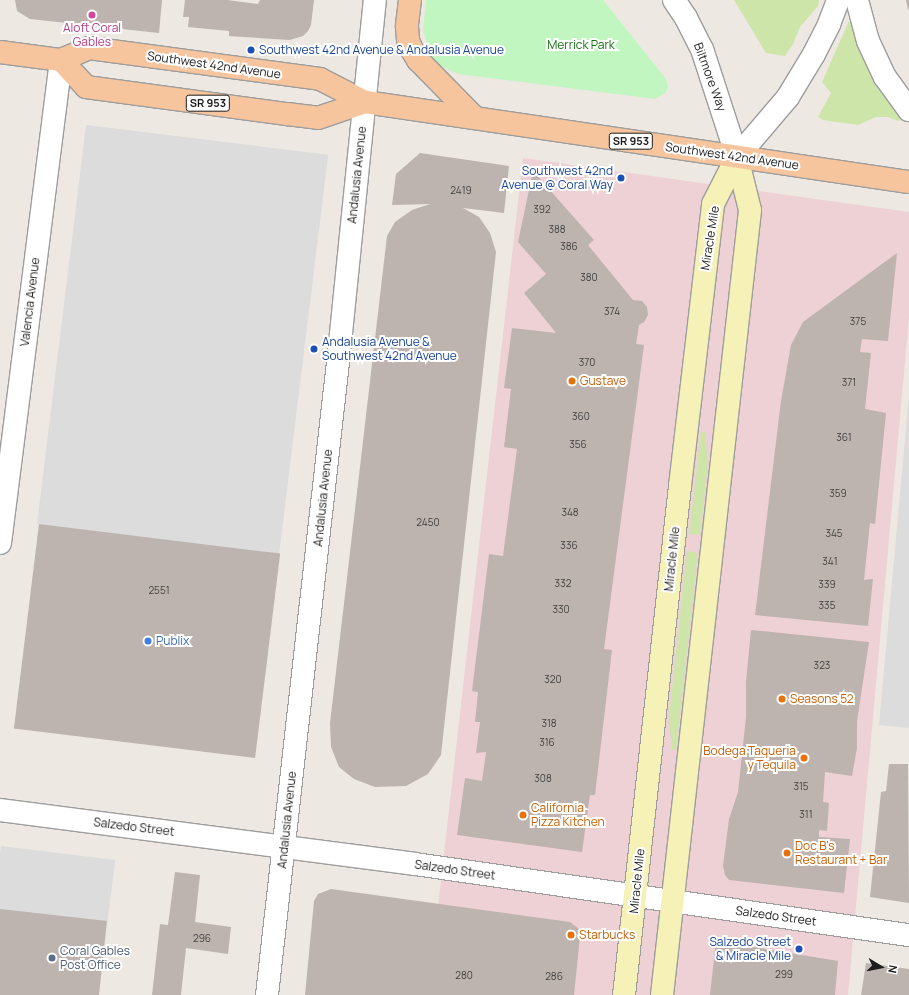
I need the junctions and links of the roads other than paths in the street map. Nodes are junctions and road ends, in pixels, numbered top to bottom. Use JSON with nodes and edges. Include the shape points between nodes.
{"nodes":[{"id":1,"x":376,"y":0,"type":"edge"},
{"id":2,"x":410,"y":0,"type":"edge"},
{"id":3,"x":674,"y":0,"type":"edge"},
{"id":4,"x":838,"y":0,"type":"edge"},
{"id":5,"x":856,"y":0,"type":"edge"},
{"id":6,"x":0,"y":52,"type":"edge"},
{"id":7,"x":61,"y":60,"type":"junction"},
{"id":8,"x":365,"y":102,"type":"junction"},
{"id":9,"x":909,"y":110,"type":"edge"},
{"id":10,"x":475,"y":118,"type":"junction"},
{"id":11,"x":737,"y":157,"type":"junction"},
{"id":12,"x":909,"y":182,"type":"edge"},
{"id":13,"x":0,"y":543,"type":"edge"},
{"id":14,"x":0,"y":810,"type":"edge"},
{"id":15,"x":284,"y":847,"type":"junction"},
{"id":16,"x":635,"y":896,"type":"junction"},
{"id":17,"x":673,"y":901,"type":"junction"},
{"id":18,"x":909,"y":935,"type":"edge"},
{"id":19,"x":267,"y":995,"type":"edge"},
{"id":20,"x":624,"y":995,"type":"edge"},
{"id":21,"x":662,"y":995,"type":"edge"}],
"edges":[{"from":1,"to":8,"type":"street","name":"Andalusia Avenue"},
{"from":2,"to":10,"type":"main road","via":[[407,26],[412,50],[418,60]]},
{"from":3,"to":11,"type":"street","name":"Biltmore Way","via":[[702,49]]},
{"from":4,"to":11,"type":"street","via":[[814,54],[788,97]]},
{"from":5,"to":9,"type":"street","via":[[868,41],[885,77]]},
{"from":6,"to":7,"type":"main road","name":"Southwest 42nd Avenue","number":"SR 953"},
{"from":7,"to":8,"type":"main road","name":"Southwest 42nd Avenue","number":"SR 953","via":[[90,48],[313,78],[320,79]]},
{"from":7,"to":8,"type":"main road","name":"Southwest 42nd Avenue","number":"SR 953","via":[[86,87],[318,118]]},
{"from":7,"to":13,"type":"street","name":"Valencia Avenue"},
{"from":8,"to":10,"type":"main road","name":"Southwest 42nd Avenue","number":"SR 953"},
{"from":8,"to":15,"type":"street","name":"Andalusia Avenue"},
{"from":10,"to":11,"type":"main road","name":"Southwest 42nd Avenue","number":"SR 953"},
{"from":11,"to":12,"type":"main road","name":"Southwest 42nd Avenue","number":"SR 953"},
{"from":11,"to":16,"type":"main road","name":"Miracle Mile","via":[[713,204]]},
{"from":11,"to":17,"type":"main road","via":[[750,210]]},
{"from":14,"to":15,"type":"street","name":"Salzedo Street"},
{"from":15,"to":16,"type":"street","name":"Salzedo Street"},
{"from":15,"to":19,"type":"street","name":"Andalusia Avenue"},
{"from":16,"to":17,"type":"street","name":"Salzedo Street"},
{"from":16,"to":20,"type":"main road","name":"Miracle Mile"},
{"from":17,"to":18,"type":"street","name":"Salzedo Street"},
{"from":17,"to":21,"type":"main road"}]}
